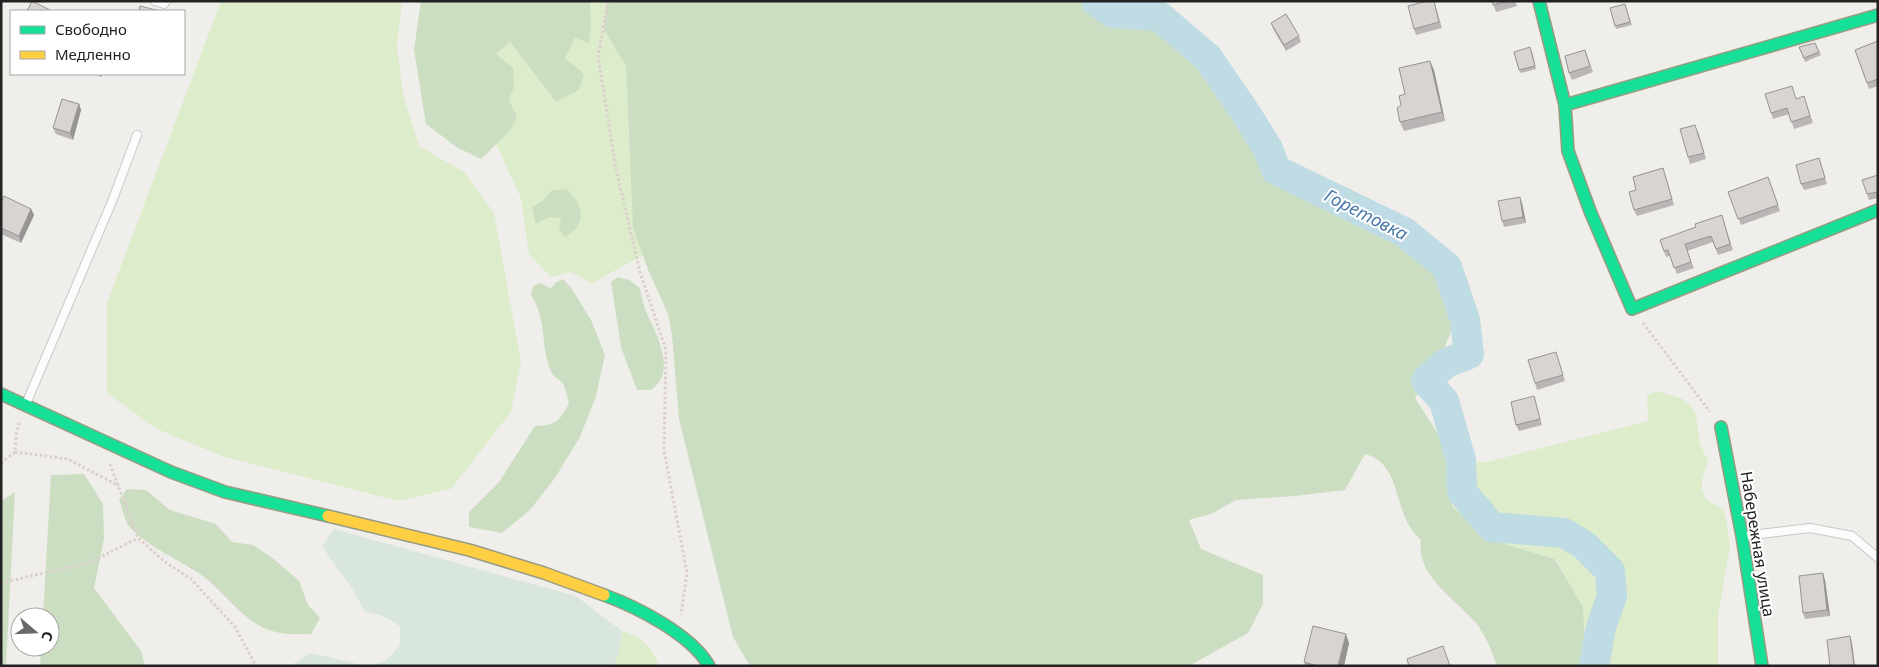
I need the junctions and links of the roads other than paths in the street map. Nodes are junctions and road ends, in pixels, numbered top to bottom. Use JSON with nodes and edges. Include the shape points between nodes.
{"nodes":[{"id":1,"x":155,"y":1,"type":"edge"},
{"id":2,"x":166,"y":1,"type":"edge"},
{"id":3,"x":1539,"y":1,"type":"edge"},
{"id":4,"x":1878,"y":15,"type":"edge"},
{"id":5,"x":1565,"y":105,"type":"junction"},
{"id":6,"x":137,"y":135,"type":"dead end"},
{"id":7,"x":1878,"y":210,"type":"edge"},
{"id":8,"x":1,"y":394,"type":"edge"},
{"id":9,"x":25,"y":406,"type":"junction"},
{"id":10,"x":1721,"y":427,"type":"road end"},
{"id":11,"x":1742,"y":536,"type":"junction"},
{"id":12,"x":1878,"y":558,"type":"edge"},
{"id":13,"x":709,"y":666,"type":"edge"},
{"id":14,"x":1762,"y":666,"type":"edge"}],
"edges":[{"from":1,"to":2,"type":"lane","via":[[164,4]]},
{"from":3,"to":5,"type":"street"},
{"from":4,"to":5,"type":"street"},
{"from":5,"to":7,"type":"street","via":[[1568,151],[1632,309]]},
{"from":6,"to":9,"type":"lane"},
{"from":8,"to":9,"type":"street"},
{"from":9,"to":13,"type":"street","via":[[171,472],[225,492],[469,550],[623,602],[678,633],[704,657]]},
{"from":10,"to":11,"type":"street","name":"Набережная улица"},
{"from":11,"to":12,"type":"lane","via":[[1810,528],[1852,536]]},
{"from":11,"to":14,"type":"street","name":"Набережная улица"}]}
